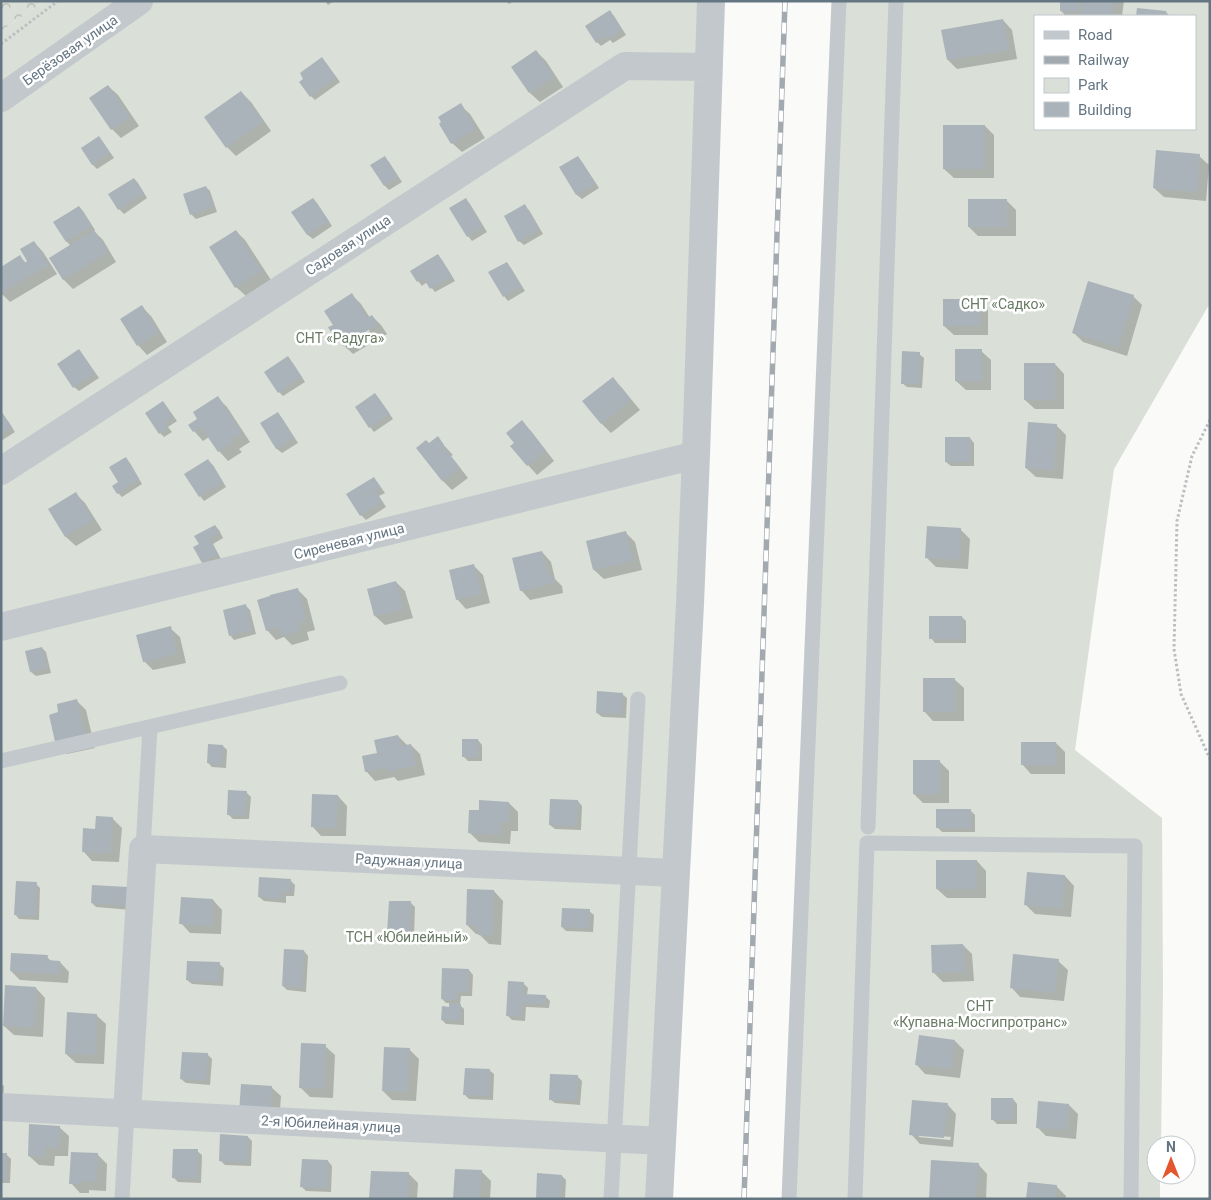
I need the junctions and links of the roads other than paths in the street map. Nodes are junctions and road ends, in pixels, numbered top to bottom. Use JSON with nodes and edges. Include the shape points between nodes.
{"nodes":[{"id":1,"x":139,"y":1,"type":"edge"},
{"id":2,"x":712,"y":1,"type":"edge"},
{"id":3,"x":839,"y":1,"type":"edge"},
{"id":4,"x":896,"y":1,"type":"edge"},
{"id":5,"x":709,"y":67,"type":"junction"},
{"id":6,"x":1,"y":98,"type":"edge"},
{"id":7,"x":696,"y":455,"type":"junction"},
{"id":8,"x":1,"y":471,"type":"edge"},
{"id":9,"x":1,"y":627,"type":"edge"},
{"id":10,"x":340,"y":684,"type":"dead end"},
{"id":11,"x":638,"y":700,"type":"dead end"},
{"id":12,"x":150,"y":727,"type":"junction"},
{"id":13,"x":1,"y":761,"type":"edge"},
{"id":14,"x":868,"y":827,"type":"dead end"},
{"id":15,"x":143,"y":849,"type":"junction"},
{"id":16,"x":629,"y":871,"type":"junction"},
{"id":17,"x":676,"y":873,"type":"junction"},
{"id":18,"x":1,"y":1107,"type":"edge"},
{"id":19,"x":127,"y":1113,"type":"junction"},
{"id":20,"x":614,"y":1139,"type":"junction"},
{"id":21,"x":662,"y":1141,"type":"junction"},
{"id":22,"x":122,"y":1199,"type":"edge"},
{"id":23,"x":611,"y":1199,"type":"edge"},
{"id":24,"x":659,"y":1199,"type":"edge"},
{"id":25,"x":789,"y":1199,"type":"edge"},
{"id":26,"x":855,"y":1199,"type":"edge"},
{"id":27,"x":1131,"y":1199,"type":"edge"}],
"edges":[{"from":1,"to":6,"type":"street","name":"Берёзовая улица"},
{"from":2,"to":5,"type":"street"},
{"from":3,"to":25,"type":"lane"},
{"from":4,"to":14,"type":"lane"},
{"from":5,"to":7,"type":"street"},
{"from":5,"to":8,"type":"street","name":"Садовая улица","via":[[625,66]]},
{"from":7,"to":9,"type":"street","name":"Сиреневая улица"},
{"from":7,"to":17,"type":"street"},
{"from":10,"to":12,"type":"lane"},
{"from":11,"to":16,"type":"lane"},
{"from":12,"to":13,"type":"lane"},
{"from":12,"to":15,"type":"lane"},
{"from":15,"to":16,"type":"street","name":"Радужная улица"},
{"from":15,"to":19,"type":"street"},
{"from":16,"to":17,"type":"street","name":"Радужная улица"},
{"from":16,"to":20,"type":"lane"},
{"from":17,"to":21,"type":"street"},
{"from":18,"to":19,"type":"street","name":"2-я Юбилейная улица"},
{"from":19,"to":20,"type":"street","name":"2-я Юбилейная улица"},
{"from":19,"to":22,"type":"lane"},
{"from":20,"to":21,"type":"street","name":"2-я Юбилейная улица"},
{"from":20,"to":23,"type":"lane"},
{"from":21,"to":24,"type":"street"},
{"from":26,"to":27,"type":"lane","via":[[867,843],[877,843],[1135,846]]}]}
